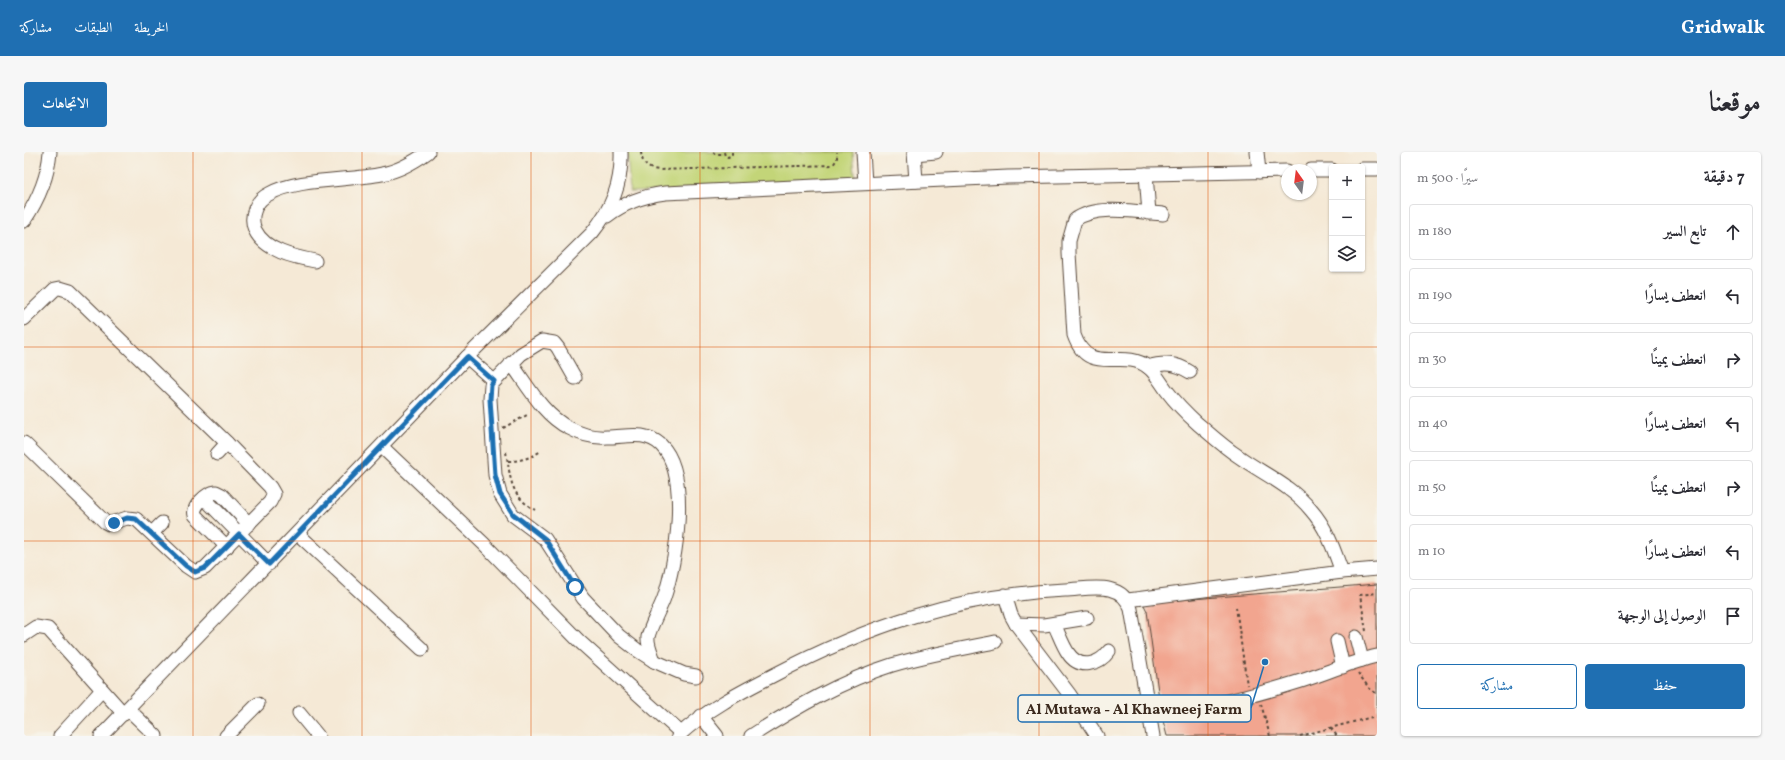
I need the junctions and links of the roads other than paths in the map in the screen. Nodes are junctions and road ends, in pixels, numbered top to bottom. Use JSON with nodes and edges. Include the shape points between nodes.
{"nodes":[{"id":1,"x":50,"y":152,"type":"edge"},
{"id":2,"x":428,"y":152,"type":"edge"},
{"id":3,"x":621,"y":152,"type":"edge"},
{"id":4,"x":863,"y":152,"type":"edge"},
{"id":5,"x":936,"y":152,"type":"edge"},
{"id":6,"x":1257,"y":152,"type":"edge"},
{"id":7,"x":914,"y":153,"type":"edge"},
{"id":8,"x":1365,"y":169,"type":"edge"},
{"id":9,"x":1377,"y":169,"type":"edge"},
{"id":10,"x":1317,"y":170,"type":"edge"},
{"id":11,"x":1329,"y":170,"type":"edge"},
{"id":12,"x":1281,"y":171,"type":"edge"},
{"id":13,"x":1259,"y":172,"type":"junction"},
{"id":14,"x":1146,"y":174,"type":"junction"},
{"id":15,"x":916,"y":181,"type":"junction"},
{"id":16,"x":865,"y":183,"type":"junction"},
{"id":17,"x":1149,"y":213,"type":"junction"},
{"id":18,"x":1163,"y":214,"type":"dead end"},
{"id":19,"x":603,"y":219,"type":"junction"},
{"id":20,"x":24,"y":221,"type":"edge"},
{"id":21,"x":315,"y":261,"type":"dead end"},
{"id":22,"x":24,"y":319,"type":"edge"},
{"id":23,"x":467,"y":357,"type":"junction"},
{"id":24,"x":511,"y":363,"type":"junction"},
{"id":25,"x":1148,"y":367,"type":"junction"},
{"id":26,"x":1190,"y":372,"type":"dead end"},
{"id":27,"x":575,"y":378,"type":"dead end"},
{"id":28,"x":494,"y":381,"type":"junction"},
{"id":29,"x":24,"y":443,"type":"edge"},
{"id":30,"x":227,"y":443,"type":"junction"},
{"id":31,"x":382,"y":447,"type":"junction"},
{"id":32,"x":217,"y":454,"type":"dead end"},
{"id":33,"x":204,"y":498,"type":"junction"},
{"id":34,"x":162,"y":523,"type":"dead end"},
{"id":35,"x":249,"y":524,"type":"junction"},
{"id":36,"x":152,"y":533,"type":"junction"},
{"id":37,"x":239,"y":534,"type":"junction"},
{"id":38,"x":298,"y":534,"type":"junction"},
{"id":39,"x":227,"y":547,"type":"junction"},
{"id":40,"x":269,"y":564,"type":"junction"},
{"id":41,"x":1377,"y":570,"type":"edge"},
{"id":42,"x":1342,"y":572,"type":"junction"},
{"id":43,"x":1005,"y":595,"type":"junction"},
{"id":44,"x":1128,"y":600,"type":"junction"},
{"id":45,"x":1086,"y":618,"type":"dead end"},
{"id":46,"x":1016,"y":624,"type":"junction"},
{"id":47,"x":1054,"y":624,"type":"junction"},
{"id":48,"x":1361,"y":634,"type":"road end"},
{"id":49,"x":24,"y":635,"type":"edge"},
{"id":50,"x":648,"y":638,"type":"junction"},
{"id":51,"x":1337,"y":641,"type":"dead end"},
{"id":52,"x":995,"y":642,"type":"dead end"},
{"id":53,"x":628,"y":644,"type":"junction"},
{"id":54,"x":422,"y":649,"type":"dead end"},
{"id":55,"x":1109,"y":650,"type":"dead end"},
{"id":56,"x":1377,"y":656,"type":"edge"},
{"id":57,"x":654,"y":660,"type":"junction"},
{"id":58,"x":1352,"y":664,"type":"junction"},
{"id":59,"x":696,"y":676,"type":"dead end"},
{"id":60,"x":102,"y":690,"type":"junction"},
{"id":61,"x":258,"y":704,"type":"dead end"},
{"id":62,"x":126,"y":711,"type":"junction"},
{"id":63,"x":299,"y":713,"type":"dead end"},
{"id":64,"x":1148,"y":714,"type":"junction"},
{"id":65,"x":701,"y":716,"type":"junction"},
{"id":66,"x":152,"y":734,"type":"edge"},
{"id":67,"x":680,"y":734,"type":"edge"},
{"id":68,"x":60,"y":736,"type":"edge"},
{"id":69,"x":101,"y":736,"type":"edge"},
{"id":70,"x":226,"y":736,"type":"edge"},
{"id":71,"x":318,"y":736,"type":"edge"},
{"id":72,"x":717,"y":736,"type":"edge"},
{"id":73,"x":751,"y":736,"type":"edge"},
{"id":74,"x":1097,"y":736,"type":"edge"},
{"id":75,"x":1153,"y":736,"type":"edge"}],
"edges":[{"from":1,"to":20,"type":"street","via":[[48,172],[42,190]]},
{"from":2,"to":21,"type":"street","via":[[402,168],[384,174],[302,184],[263,197],[254,211],[254,228],[258,235],[270,246],[284,253]]},
{"from":3,"to":19,"type":"street","via":[[622,169],[618,187]]},
{"from":4,"to":16,"type":"street"},
{"from":5,"to":7,"type":"street"},
{"from":6,"to":13,"type":"street"},
{"from":7,"to":15,"type":"street"},
{"from":8,"to":9,"type":"street"},
{"from":10,"to":11,"type":"street"},
{"from":12,"to":13,"type":"street"},
{"from":13,"to":14,"type":"street"},
{"from":14,"to":15,"type":"street"},
{"from":14,"to":17,"type":"street"},
{"from":15,"to":16,"type":"street"},
{"from":16,"to":19,"type":"street","via":[[648,195],[627,203]]},
{"from":17,"to":18,"type":"street"},
{"from":17,"to":25,"type":"street","via":[[1089,213],[1075,220],[1069,241],[1074,335],[1078,345],[1085,354],[1094,359],[1130,361]]},
{"from":19,"to":23,"type":"street"},
{"from":22,"to":30,"type":"street","via":[[55,289],[70,291]]},
{"from":23,"to":28,"type":"street"},
{"from":23,"to":31,"type":"street"},
{"from":24,"to":27,"type":"street","via":[[531,346],[548,341],[558,348]]},
{"from":24,"to":28,"type":"street"},
{"from":24,"to":50,"type":"street","via":[[547,411],[564,426],[594,437],[644,435],[658,443],[668,456],[676,481],[678,534],[670,577]]},
{"from":25,"to":26,"type":"street","via":[[1158,363],[1170,363]]},
{"from":25,"to":42,"type":"street","via":[[1181,407],[1218,441],[1302,499],[1324,527]]},
{"from":28,"to":53,"type":"street","via":[[491,385],[490,399],[495,475],[506,505],[513,514],[545,539],[583,598]]},
{"from":29,"to":36,"type":"street","via":[[105,522],[109,524],[127,518],[136,519]]},
{"from":30,"to":32,"type":"street"},
{"from":30,"to":35,"type":"street","via":[[273,490],[273,499]]},
{"from":31,"to":38,"type":"street"},
{"from":31,"to":67,"type":"street","via":[[465,525],[579,641]]},
{"from":33,"to":35,"type":"street","via":[[212,492],[219,493]]},
{"from":33,"to":37,"type":"street"},
{"from":33,"to":39,"type":"street","via":[[194,509],[195,515]]},
{"from":34,"to":36,"type":"street"},
{"from":35,"to":37,"type":"street"},
{"from":36,"to":39,"type":"street","via":[[195,572],[205,568]]},
{"from":37,"to":39,"type":"street"},
{"from":37,"to":40,"type":"street"},
{"from":38,"to":40,"type":"street"},
{"from":38,"to":54,"type":"street"},
{"from":40,"to":62,"type":"street"},
{"from":41,"to":42,"type":"street"},
{"from":42,"to":44,"type":"street"},
{"from":43,"to":44,"type":"street","via":[[1104,588],[1121,593]]},
{"from":43,"to":46,"type":"street"},
{"from":43,"to":65,"type":"street","via":[[966,601],[872,628],[821,650]]},
{"from":44,"to":64,"type":"street"},
{"from":45,"to":47,"type":"street"},
{"from":46,"to":47,"type":"street"},
{"from":46,"to":74,"type":"street","via":[[1070,695]]},
{"from":47,"to":55,"type":"street","via":[[1068,654],[1081,664],[1098,662]]},
{"from":48,"to":58,"type":"street"},
{"from":49,"to":60,"type":"street","via":[[36,627],[48,629]]},
{"from":50,"to":53,"type":"street"},
{"from":50,"to":57,"type":"street"},
{"from":51,"to":58,"type":"street"},
{"from":52,"to":73,"type":"street","via":[[898,664],[839,685]]},
{"from":53,"to":57,"type":"street"},
{"from":56,"to":58,"type":"street"},
{"from":57,"to":59,"type":"street","via":[[684,674]]},
{"from":58,"to":64,"type":"street","via":[[1253,695],[1205,706]]},
{"from":60,"to":62,"type":"street"},
{"from":60,"to":68,"type":"street"},
{"from":61,"to":70,"type":"street"},
{"from":62,"to":66,"type":"street"},
{"from":62,"to":69,"type":"street"},
{"from":63,"to":71,"type":"street"},
{"from":64,"to":75,"type":"street"},
{"from":65,"to":67,"type":"street"},
{"from":65,"to":72,"type":"street"}]}
